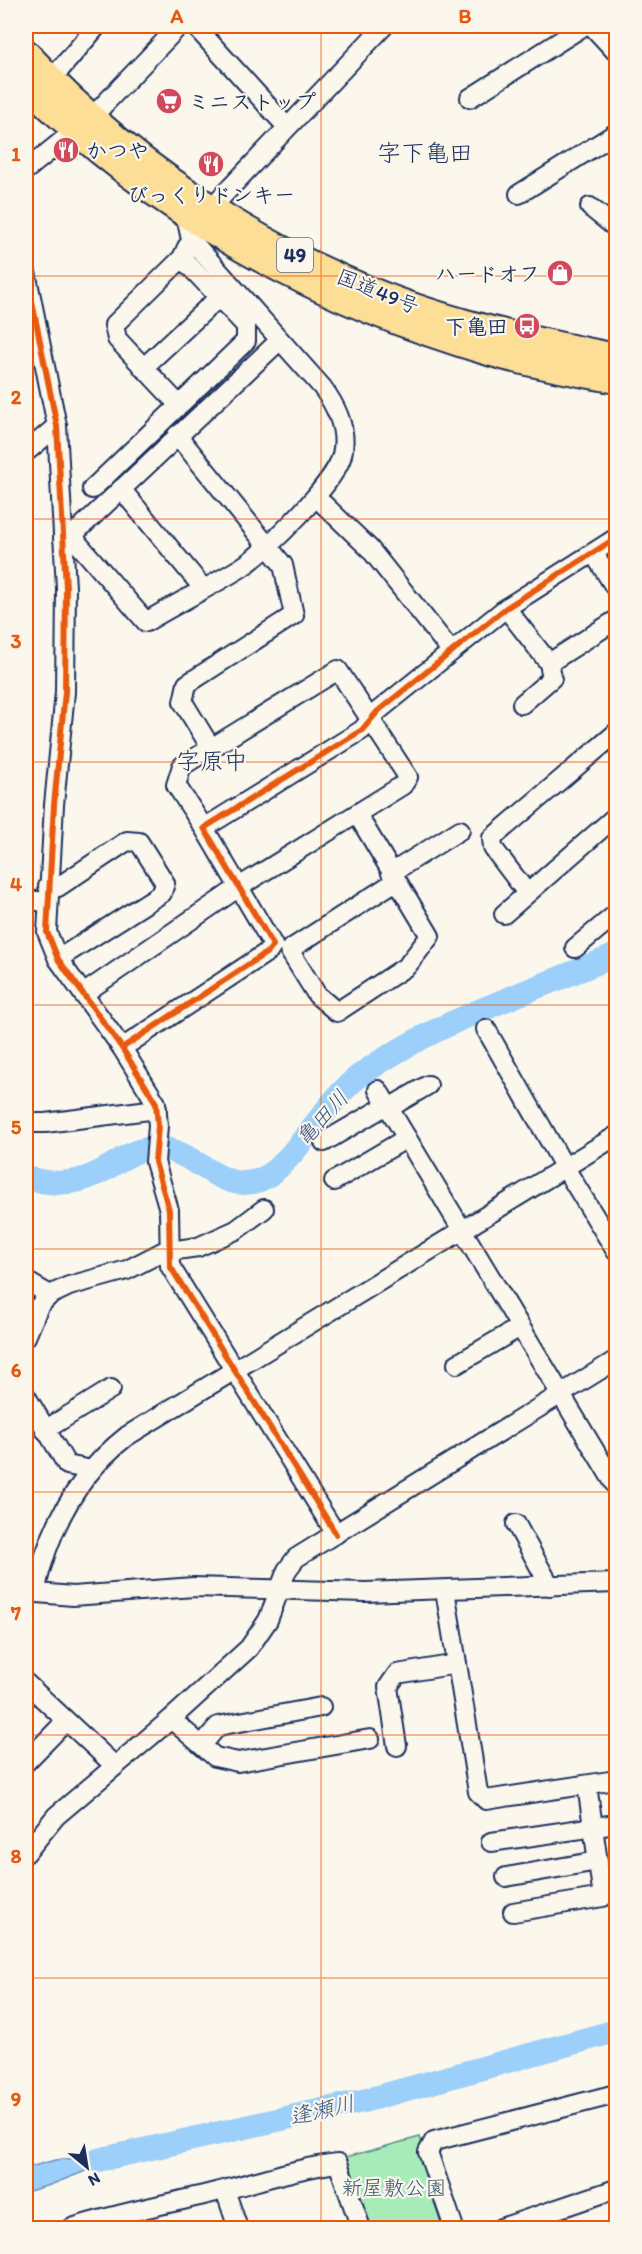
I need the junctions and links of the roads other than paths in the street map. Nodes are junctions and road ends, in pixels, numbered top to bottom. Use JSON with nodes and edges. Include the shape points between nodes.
{"nodes":[{"id":1,"x":97,"y":26,"type":"edge"},
{"id":2,"x":179,"y":26,"type":"edge"},
{"id":3,"x":195,"y":26,"type":"edge"},
{"id":4,"x":384,"y":26,"type":"edge"},
{"id":5,"x":584,"y":26,"type":"edge"},
{"id":6,"x":592,"y":26,"type":"edge"},
{"id":7,"x":616,"y":52,"type":"edge"},
{"id":8,"x":26,"y":53,"type":"edge"},
{"id":9,"x":51,"y":80,"type":"junction"},
{"id":10,"x":26,"y":84,"type":"edge"},
{"id":11,"x":470,"y":98,"type":"dead end"},
{"id":12,"x":85,"y":123,"type":"junction"},
{"id":13,"x":287,"y":127,"type":"junction"},
{"id":14,"x":616,"y":133,"type":"edge"},
{"id":15,"x":27,"y":166,"type":"edge"},
{"id":16,"x":519,"y":194,"type":"dead end"},
{"id":17,"x":590,"y":207,"type":"dead end"},
{"id":18,"x":211,"y":208,"type":"junction"},
{"id":19,"x":188,"y":228,"type":"junction"},
{"id":20,"x":616,"y":228,"type":"edge"},
{"id":21,"x":182,"y":258,"type":"junction"},
{"id":22,"x":26,"y":272,"type":"edge"},
{"id":23,"x":218,"y":298,"type":"junction"},
{"id":24,"x":30,"y":313,"type":"edge"},
{"id":25,"x":279,"y":341,"type":"junction"},
{"id":26,"x":616,"y":357,"type":"edge"},
{"id":27,"x":143,"y":368,"type":"junction"},
{"id":28,"x":616,"y":380,"type":"edge"},
{"id":29,"x":178,"y":404,"type":"junction"},
{"id":30,"x":57,"y":426,"type":"junction"},
{"id":31,"x":177,"y":435,"type":"junction"},
{"id":32,"x":26,"y":452,"type":"edge"},
{"id":33,"x":92,"y":489,"type":"dead end"},
{"id":34,"x":121,"y":489,"type":"junction"},
{"id":35,"x":316,"y":497,"type":"junction"},
{"id":36,"x":616,"y":538,"type":"edge"},
{"id":37,"x":69,"y":540,"type":"junction"},
{"id":38,"x":266,"y":546,"type":"junction"},
{"id":39,"x":594,"y":554,"type":"junction"},
{"id":40,"x":203,"y":588,"type":"junction"},
{"id":41,"x":616,"y":589,"type":"edge"},
{"id":42,"x":506,"y":608,"type":"junction"},
{"id":43,"x":616,"y":621,"type":"edge"},
{"id":44,"x":451,"y":651,"type":"junction"},
{"id":45,"x":549,"y":663,"type":"junction"},
{"id":46,"x":522,"y":704,"type":"dead end"},
{"id":47,"x":371,"y":719,"type":"junction"},
{"id":48,"x":616,"y":733,"type":"edge"},
{"id":49,"x":212,"y":748,"type":"junction"},
{"id":50,"x":357,"y":814,"type":"junction"},
{"id":51,"x":614,"y":822,"type":"edge"},
{"id":52,"x":204,"y":828,"type":"junction"},
{"id":53,"x":460,"y":830,"type":"dead end"},
{"id":54,"x":393,"y":877,"type":"junction"},
{"id":55,"x":239,"y":887,"type":"junction"},
{"id":56,"x":526,"y":893,"type":"junction"},
{"id":57,"x":47,"y":894,"type":"junction"},
{"id":58,"x":26,"y":900,"type":"edge"},
{"id":59,"x":504,"y":914,"type":"dead end"},
{"id":60,"x":616,"y":914,"type":"edge"},
{"id":61,"x":281,"y":948,"type":"junction"},
{"id":62,"x":575,"y":948,"type":"dead end"},
{"id":63,"x":58,"y":959,"type":"junction"},
{"id":64,"x":83,"y":994,"type":"junction"},
{"id":65,"x":486,"y":1029,"type":"dead end"},
{"id":66,"x":122,"y":1048,"type":"junction"},
{"id":67,"x":428,"y":1085,"type":"dead end"},
{"id":68,"x":384,"y":1101,"type":"junction"},
{"id":69,"x":157,"y":1108,"type":"junction"},
{"id":70,"x":26,"y":1123,"type":"edge"},
{"id":71,"x":616,"y":1136,"type":"edge"},
{"id":72,"x":407,"y":1138,"type":"junction"},
{"id":73,"x":324,"y":1142,"type":"dead end"},
{"id":74,"x":565,"y":1167,"type":"junction"},
{"id":75,"x":334,"y":1181,"type":"dead end"},
{"id":76,"x":264,"y":1209,"type":"dead end"},
{"id":77,"x":462,"y":1232,"type":"junction"},
{"id":78,"x":616,"y":1251,"type":"edge"},
{"id":79,"x":168,"y":1252,"type":"junction"},
{"id":80,"x":26,"y":1281,"type":"edge"},
{"id":81,"x":50,"y":1295,"type":"junction"},
{"id":82,"x":520,"y":1327,"type":"junction"},
{"id":83,"x":26,"y":1337,"type":"edge"},
{"id":84,"x":616,"y":1360,"type":"edge"},
{"id":85,"x":457,"y":1364,"type":"dead end"},
{"id":86,"x":235,"y":1371,"type":"junction"},
{"id":87,"x":111,"y":1389,"type":"dead end"},
{"id":88,"x":561,"y":1395,"type":"junction"},
{"id":89,"x":26,"y":1396,"type":"edge"},
{"id":90,"x":45,"y":1430,"type":"junction"},
{"id":91,"x":92,"y":1470,"type":"junction"},
{"id":92,"x":616,"y":1486,"type":"edge"},
{"id":93,"x":516,"y":1524,"type":"dead end"},
{"id":94,"x":336,"y":1534,"type":"junction"},
{"id":95,"x":616,"y":1583,"type":"edge"},
{"id":96,"x":550,"y":1586,"type":"junction"},
{"id":97,"x":279,"y":1589,"type":"junction"},
{"id":98,"x":445,"y":1590,"type":"junction"},
{"id":99,"x":30,"y":1592,"type":"edge"},
{"id":100,"x":457,"y":1664,"type":"junction"},
{"id":101,"x":26,"y":1683,"type":"edge"},
{"id":102,"x":321,"y":1707,"type":"dead end"},
{"id":103,"x":171,"y":1719,"type":"junction"},
{"id":104,"x":66,"y":1721,"type":"junction"},
{"id":105,"x":370,"y":1739,"type":"dead end"},
{"id":106,"x":202,"y":1745,"type":"junction"},
{"id":107,"x":397,"y":1746,"type":"dead end"},
{"id":108,"x":26,"y":1762,"type":"edge"},
{"id":109,"x":115,"y":1766,"type":"junction"},
{"id":110,"x":616,"y":1780,"type":"edge"},
{"id":111,"x":586,"y":1785,"type":"junction"},
{"id":112,"x":616,"y":1824,"type":"edge"},
{"id":113,"x":593,"y":1828,"type":"junction"},
{"id":114,"x":491,"y":1842,"type":"dead end"},
{"id":115,"x":26,"y":1853,"type":"edge"},
{"id":116,"x":598,"y":1861,"type":"junction"},
{"id":117,"x":506,"y":1877,"type":"dead end"},
{"id":118,"x":513,"y":1912,"type":"dead end"},
{"id":119,"x":616,"y":2094,"type":"edge"},
{"id":120,"x":616,"y":2189,"type":"edge"},
{"id":121,"x":225,"y":2190,"type":"junction"},
{"id":122,"x":72,"y":2229,"type":"edge"},
{"id":123,"x":238,"y":2229,"type":"edge"},
{"id":124,"x":361,"y":2229,"type":"edge"},
{"id":125,"x":454,"y":2229,"type":"edge"},
{"id":126,"x":501,"y":2229,"type":"edge"}],
"edges":[{"from":1,"to":9,"type":"street"},
{"from":2,"to":12,"type":"street"},
{"from":3,"to":13,"type":"street"},
{"from":4,"to":13,"type":"street"},
{"from":5,"to":11,"type":"street"},
{"from":6,"to":7,"type":"street"},
{"from":8,"to":9,"type":"highway","name":"国道49号","number":"49"},
{"from":9,"to":12,"type":"highway","name":"国道49号","number":"49"},
{"from":10,"to":12,"type":"highway","name":"国道49号","number":"49"},
{"from":12,"to":15,"type":"street"},
{"from":12,"to":18,"type":"highway","name":"国道49号","number":"49"},
{"from":12,"to":19,"type":"highway","name":"国道49号","number":"49","via":[[130,175]]},
{"from":13,"to":18,"type":"street"},
{"from":14,"to":16,"type":"street"},
{"from":17,"to":20,"type":"street"},
{"from":18,"to":26,"type":"highway","name":"国道49号","number":"49","via":[[348,281],[412,305],[465,323]]},
{"from":19,"to":21,"type":"street"},
{"from":19,"to":25,"type":"street"},
{"from":19,"to":28,"type":"highway","name":"国道49号","number":"49","via":[[344,301],[394,320],[494,353]]},
{"from":21,"to":23,"type":"street"},
{"from":21,"to":27,"type":"street","via":[[114,325],[117,339]]},
{"from":22,"to":24,"type":"street"},
{"from":23,"to":27,"type":"street"},
{"from":23,"to":29,"type":"street","via":[[246,326],[246,341]]},
{"from":24,"to":30,"type":"street"},
{"from":25,"to":31,"type":"street"},
{"from":25,"to":35,"type":"street","via":[[330,398],[342,425],[343,453],[339,466]]},
{"from":27,"to":29,"type":"street"},
{"from":29,"to":33,"type":"street"},
{"from":30,"to":32,"type":"street"},
{"from":30,"to":37,"type":"street"},
{"from":31,"to":34,"type":"street"},
{"from":31,"to":38,"type":"street"},
{"from":34,"to":37,"type":"street"},
{"from":34,"to":40,"type":"street"},
{"from":35,"to":38,"type":"street"},
{"from":35,"to":44,"type":"street","via":[[370,549]]},
{"from":36,"to":39,"type":"street"},
{"from":37,"to":40,"type":"street","via":[[146,622]]},
{"from":37,"to":57,"type":"street","via":[[65,692]]},
{"from":38,"to":40,"type":"street","via":[[243,566]]},
{"from":38,"to":49,"type":"street","via":[[283,565],[294,615],[187,684],[183,702]]},
{"from":39,"to":41,"type":"street"},
{"from":39,"to":42,"type":"street"},
{"from":42,"to":44,"type":"street"},
{"from":42,"to":45,"type":"street"},
{"from":43,"to":45,"type":"street"},
{"from":44,"to":47,"type":"street"},
{"from":45,"to":46,"type":"street","via":[[552,678]]},
{"from":47,"to":49,"type":"street","via":[[338,670]]},
{"from":47,"to":50,"type":"street","via":[[408,777],[403,785]]},
{"from":47,"to":52,"type":"street","via":[[362,730]]},
{"from":48,"to":56,"type":"street","via":[[492,838],[493,848]]},
{"from":49,"to":52,"type":"street","via":[[182,766],[176,785]]},
{"from":50,"to":54,"type":"street"},
{"from":50,"to":55,"type":"street"},
{"from":51,"to":56,"type":"street"},
{"from":52,"to":55,"type":"street"},
{"from":53,"to":54,"type":"street"},
{"from":54,"to":61,"type":"street"},
{"from":54,"to":61,"type":"street","via":[[430,936],[407,966],[337,1012],[317,995]]},
{"from":55,"to":61,"type":"street"},
{"from":55,"to":64,"type":"street"},
{"from":56,"to":59,"type":"street"},
{"from":57,"to":58,"type":"street"},
{"from":57,"to":63,"type":"street","via":[[47,932]]},
{"from":57,"to":63,"type":"street","via":[[127,841],[139,842],[165,883],[162,893]]},
{"from":60,"to":62,"type":"street"},
{"from":61,"to":66,"type":"street","via":[[259,958]]},
{"from":63,"to":64,"type":"street"},
{"from":64,"to":66,"type":"street"},
{"from":65,"to":74,"type":"street"},
{"from":66,"to":69,"type":"street"},
{"from":67,"to":68,"type":"street"},
{"from":68,"to":72,"type":"street"},
{"from":68,"to":73,"type":"street"},
{"from":69,"to":70,"type":"street"},
{"from":69,"to":79,"type":"street","via":[[155,1162],[169,1210]]},
{"from":71,"to":74,"type":"street"},
{"from":72,"to":75,"type":"street"},
{"from":72,"to":77,"type":"street"},
{"from":74,"to":77,"type":"street"},
{"from":74,"to":78,"type":"street"},
{"from":76,"to":79,"type":"street","via":[[225,1235],[198,1247]]},
{"from":77,"to":82,"type":"street"},
{"from":77,"to":86,"type":"street"},
{"from":79,"to":81,"type":"street","via":[[118,1274]]},
{"from":79,"to":86,"type":"street","via":[[170,1266]]},
{"from":80,"to":81,"type":"street"},
{"from":81,"to":83,"type":"street","via":[[39,1306]]},
{"from":82,"to":85,"type":"street"},
{"from":82,"to":88,"type":"street"},
{"from":84,"to":88,"type":"street"},
{"from":86,"to":91,"type":"street","via":[[127,1436],[106,1452]]},
{"from":86,"to":94,"type":"street"},
{"from":87,"to":90,"type":"street"},
{"from":88,"to":92,"type":"street"},
{"from":88,"to":94,"type":"street"},
{"from":89,"to":90,"type":"street"},
{"from":90,"to":91,"type":"street","via":[[67,1465]]},
{"from":91,"to":99,"type":"street","via":[[81,1483],[44,1553]]},
{"from":93,"to":96,"type":"street"},
{"from":94,"to":97,"type":"street","via":[[296,1558]]},
{"from":95,"to":96,"type":"street"},
{"from":96,"to":98,"type":"street"},
{"from":97,"to":98,"type":"street"},
{"from":97,"to":99,"type":"street","via":[[194,1587],[73,1596]]},
{"from":97,"to":103,"type":"street","via":[[268,1620],[254,1642]]},
{"from":98,"to":100,"type":"street"},
{"from":100,"to":107,"type":"street","via":[[397,1674],[388,1687]]},
{"from":100,"to":111,"type":"street","via":[[478,1792],[486,1800]]},
{"from":101,"to":104,"type":"street"},
{"from":102,"to":106,"type":"street","via":[[218,1726]]},
{"from":103,"to":106,"type":"street"},
{"from":103,"to":109,"type":"street"},
{"from":104,"to":108,"type":"street"},
{"from":104,"to":109,"type":"street"},
{"from":105,"to":106,"type":"street","via":[[238,1762],[215,1757]]},
{"from":109,"to":115,"type":"street","via":[[56,1816]]},
{"from":110,"to":111,"type":"street"},
{"from":111,"to":113,"type":"street"},
{"from":112,"to":113,"type":"street"},
{"from":113,"to":114,"type":"street"},
{"from":113,"to":116,"type":"street"},
{"from":116,"to":117,"type":"street"},
{"from":116,"to":118,"type":"street","via":[[603,1897]]},
{"from":119,"to":125,"type":"street","via":[[434,2141],[428,2152]]},
{"from":120,"to":126,"type":"street"},
{"from":121,"to":122,"type":"street","via":[[112,2215]]},
{"from":121,"to":123,"type":"street"},
{"from":121,"to":124,"type":"street","via":[[301,2168],[338,2163]]}]}
